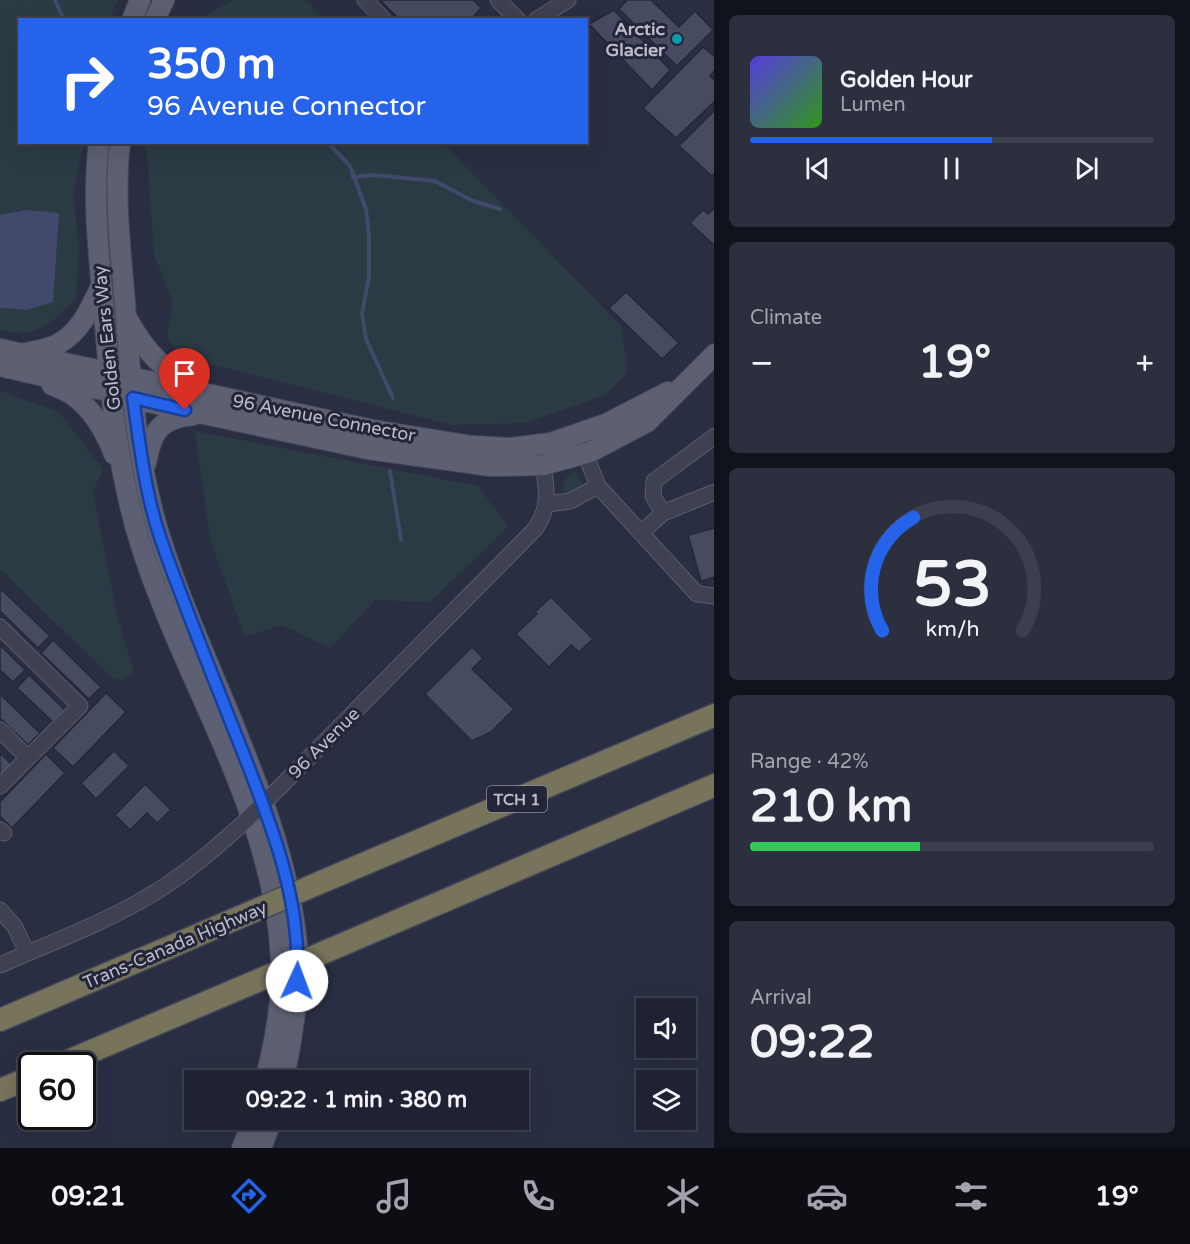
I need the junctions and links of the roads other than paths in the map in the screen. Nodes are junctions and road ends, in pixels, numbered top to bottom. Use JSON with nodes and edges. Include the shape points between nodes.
{"nodes":[{"id":1,"x":140,"y":0,"type":"edge"},
{"id":2,"x":165,"y":0,"type":"edge"},
{"id":3,"x":365,"y":0,"type":"edge"},
{"id":4,"x":498,"y":0,"type":"edge"},
{"id":5,"x":568,"y":0,"type":"edge"},
{"id":6,"x":133,"y":18,"type":"edge"},
{"id":7,"x":156,"y":18,"type":"edge"},
{"id":8,"x":382,"y":18,"type":"edge"},
{"id":9,"x":516,"y":18,"type":"edge"},
{"id":10,"x":539,"y":18,"type":"edge"},
{"id":11,"x":99,"y":144,"type":"edge"},
{"id":12,"x":120,"y":144,"type":"edge"},
{"id":13,"x":101,"y":286,"type":"junction"},
{"id":14,"x":126,"y":316,"type":"junction"},
{"id":15,"x":0,"y":349,"type":"edge"},
{"id":16,"x":714,"y":354,"type":"edge"},
{"id":17,"x":24,"y":363,"type":"junction"},
{"id":18,"x":0,"y":366,"type":"edge"},
{"id":19,"x":129,"y":377,"type":"junction"},
{"id":20,"x":111,"y":382,"type":"junction"},
{"id":21,"x":686,"y":383,"type":"junction"},
{"id":22,"x":211,"y":395,"type":"junction"},
{"id":23,"x":133,"y":398,"type":"junction"},
{"id":24,"x":204,"y":414,"type":"junction"},
{"id":25,"x":714,"y":436,"type":"edge"},
{"id":26,"x":585,"y":453,"type":"junction"},
{"id":27,"x":542,"y":455,"type":"junction"},
{"id":28,"x":144,"y":474,"type":"junction"},
{"id":29,"x":123,"y":477,"type":"junction"},
{"id":30,"x":598,"y":486,"type":"junction"},
{"id":31,"x":714,"y":492,"type":"edge"},
{"id":32,"x":547,"y":504,"type":"junction"},
{"id":33,"x":663,"y":513,"type":"junction"},
{"id":34,"x":640,"y":533,"type":"junction"},
{"id":35,"x":714,"y":596,"type":"edge"},
{"id":36,"x":0,"y":627,"type":"edge"},
{"id":37,"x":714,"y":715,"type":"edge"},
{"id":38,"x":0,"y":730,"type":"edge"},
{"id":39,"x":28,"y":758,"type":"junction"},
{"id":40,"x":714,"y":785,"type":"edge"},
{"id":41,"x":0,"y":786,"type":"edge"},
{"id":42,"x":0,"y":910,"type":"edge"},
{"id":43,"x":27,"y":953,"type":"junction"},
{"id":44,"x":0,"y":965,"type":"edge"},
{"id":45,"x":0,"y":1020,"type":"edge"},
{"id":46,"x":90,"y":1052,"type":"edge"},
{"id":47,"x":267,"y":1070,"type":"edge"},
{"id":48,"x":285,"y":1070,"type":"edge"},
{"id":49,"x":18,"y":1083,"type":"edge"},
{"id":50,"x":0,"y":1090,"type":"edge"},
{"id":51,"x":250,"y":1130,"type":"edge"},
{"id":52,"x":268,"y":1130,"type":"edge"},
{"id":53,"x":243,"y":1148,"type":"edge"},
{"id":54,"x":261,"y":1148,"type":"edge"}],
"edges":[{"from":1,"to":6,"type":"main road"},
{"from":2,"to":7,"type":"main road"},
{"from":3,"to":8,"type":"street"},
{"from":4,"to":9,"type":"street"},
{"from":5,"to":10,"type":"street"},
{"from":11,"to":13,"type":"main road","name":"Golden Ears Way","via":[[95,196]]},
{"from":12,"to":14,"type":"main road","name":"Golden Ears Way","via":[[118,239]]},
{"from":13,"to":17,"type":"main road","via":[[76,331]]},
{"from":13,"to":20,"type":"main road","name":"Golden Ears Way"},
{"from":14,"to":19,"type":"main road","name":"Golden Ears Way"},
{"from":14,"to":22,"type":"main road","via":[[152,356]]},
{"from":15,"to":17,"type":"main road"},
{"from":16,"to":21,"type":"main road"},
{"from":17,"to":18,"type":"main road"},
{"from":17,"to":20,"type":"main road"},
{"from":17,"to":29,"type":"main road","via":[[74,395],[93,415],[107,435]]},
{"from":19,"to":20,"type":"main road","name":"96 Avenue Connector"},
{"from":19,"to":22,"type":"main road","name":"96 Avenue Connector"},
{"from":19,"to":23,"type":"main road","name":"Golden Ears Way"},
{"from":20,"to":23,"type":"main road","name":"96 Avenue Connector"},
{"from":20,"to":29,"type":"main road","name":"Golden Ears Way"},
{"from":21,"to":26,"type":"main road","via":[[647,422]]},
{"from":21,"to":27,"type":"main road"},
{"from":22,"to":27,"type":"main road","name":"96 Avenue Connector","via":[[373,430]]},
{"from":23,"to":24,"type":"main road","name":"96 Avenue Connector"},
{"from":23,"to":28,"type":"main road","name":"Golden Ears Way"},
{"from":24,"to":27,"type":"main road","name":"96 Avenue Connector","via":[[368,449],[491,466]]},
{"from":24,"to":28,"type":"main road","via":[[175,417],[160,428],[150,445]]},
{"from":25,"to":33,"type":"street","via":[[654,481],[653,496]]},
{"from":26,"to":27,"type":"main road"},
{"from":26,"to":30,"type":"street"},
{"from":27,"to":32,"type":"street"},
{"from":28,"to":48,"type":"main road","name":"Golden Ears Way","via":[[160,538],[284,867],[298,957]]},
{"from":29,"to":47,"type":"main road","name":"Golden Ears Way","via":[[154,581],[237,781],[268,874],[281,960],[278,1007]]},
{"from":30,"to":32,"type":"street","via":[[570,501]]},
{"from":30,"to":34,"type":"street"},
{"from":31,"to":33,"type":"street"},
{"from":32,"to":43,"type":"street","name":"96 Avenue","bridge":true,"via":[[542,519],[525,540],[240,826],[176,879],[140,901]]},
{"from":33,"to":34,"type":"street"},
{"from":34,"to":35,"type":"street","via":[[697,594]]},
{"from":36,"to":39,"type":"street","via":[[80,706]]},
{"from":37,"to":45,"type":"highway","name":"Trans-Canada Highway","number":"TCH 1","bridge":true},
{"from":38,"to":39,"type":"street"},
{"from":39,"to":41,"type":"street"},
{"from":40,"to":46,"type":"highway","bridge":true},
{"from":42,"to":43,"type":"street","via":[[15,927]]},
{"from":43,"to":44,"type":"street","name":"96 Avenue"},
{"from":49,"to":50,"type":"highway"},
{"from":51,"to":53,"type":"main road"},
{"from":52,"to":54,"type":"main road"}]}
